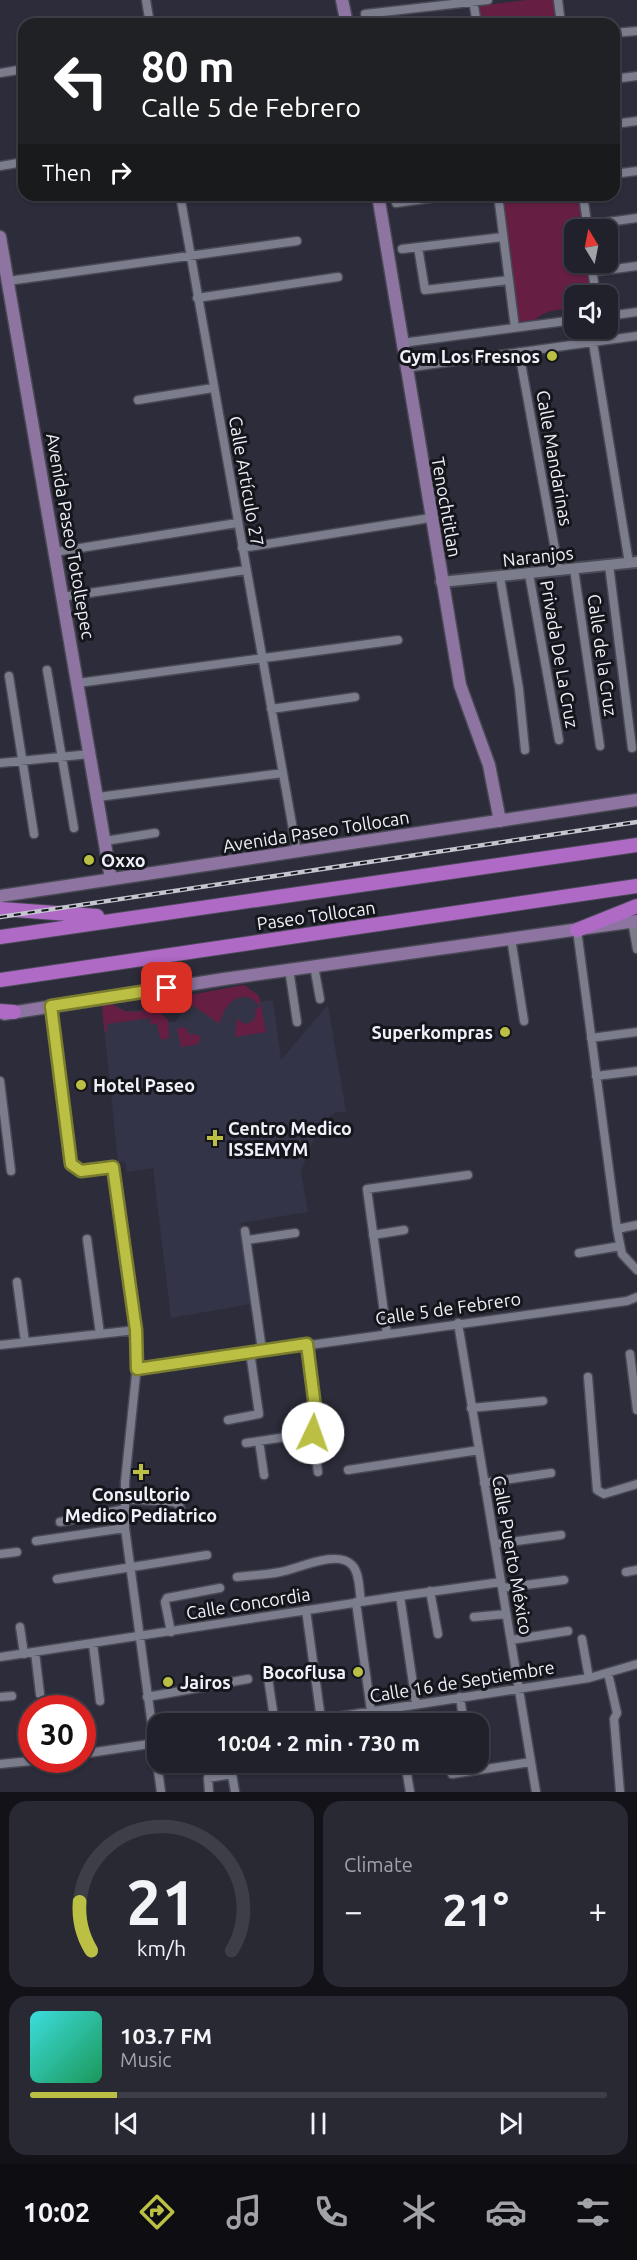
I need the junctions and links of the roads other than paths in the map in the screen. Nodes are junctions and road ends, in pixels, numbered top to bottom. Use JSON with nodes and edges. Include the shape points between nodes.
{"nodes":[{"id":1,"x":146,"y":0,"type":"edge"},
{"id":2,"x":342,"y":0,"type":"edge"},
{"id":3,"x":488,"y":0,"type":"edge"},
{"id":4,"x":558,"y":0,"type":"edge"},
{"id":5,"x":473,"y":1,"type":"edge"},
{"id":6,"x":365,"y":14,"type":"dead end"},
{"id":7,"x":149,"y":18,"type":"edge"},
{"id":8,"x":345,"y":18,"type":"edge"},
{"id":9,"x":476,"y":18,"type":"edge"},
{"id":10,"x":560,"y":18,"type":"edge"},
{"id":11,"x":637,"y":31,"type":"edge"},
{"id":12,"x":620,"y":32,"type":"edge"},
{"id":13,"x":18,"y":70,"type":"edge"},
{"id":14,"x":0,"y":73,"type":"edge"},
{"id":15,"x":637,"y":76,"type":"edge"},
{"id":16,"x":620,"y":78,"type":"edge"},
{"id":17,"x":637,"y":121,"type":"edge"},
{"id":18,"x":620,"y":123,"type":"edge"},
{"id":19,"x":18,"y":163,"type":"edge"},
{"id":20,"x":0,"y":166,"type":"edge"},
{"id":21,"x":637,"y":171,"type":"edge"},
{"id":22,"x":620,"y":173,"type":"edge"},
{"id":23,"x":181,"y":201,"type":"edge"},
{"id":24,"x":379,"y":201,"type":"edge"},
{"id":25,"x":404,"y":201,"type":"edge"},
{"id":26,"x":499,"y":201,"type":"edge"},
{"id":27,"x":584,"y":201,"type":"edge"},
{"id":28,"x":396,"y":202,"type":"dead end"},
{"id":29,"x":637,"y":218,"type":"edge"},
{"id":30,"x":586,"y":219,"type":"edge"},
{"id":31,"x":618,"y":221,"type":"edge"},
{"id":32,"x":0,"y":237,"type":"edge"},
{"id":33,"x":503,"y":237,"type":"junction"},
{"id":34,"x":297,"y":241,"type":"dead end"},
{"id":35,"x":418,"y":247,"type":"junction"},
{"id":36,"x":402,"y":249,"type":"dead end"},
{"id":37,"x":190,"y":257,"type":"junction"},
{"id":38,"x":618,"y":266,"type":"edge"},
{"id":39,"x":637,"y":266,"type":"edge"},
{"id":40,"x":338,"y":277,"type":"dead end"},
{"id":41,"x":509,"y":280,"type":"junction"},
{"id":42,"x":8,"y":281,"type":"junction"},
{"id":43,"x":197,"y":298,"type":"junction"},
{"id":44,"x":637,"y":312,"type":"edge"},
{"id":45,"x":618,"y":315,"type":"edge"},
{"id":46,"x":564,"y":321,"type":"edge"},
{"id":47,"x":515,"y":328,"type":"junction"},
{"id":48,"x":637,"y":336,"type":"edge"},
{"id":49,"x":402,"y":343,"type":"junction"},
{"id":50,"x":593,"y":343,"type":"junction"},
{"id":51,"x":519,"y":352,"type":"junction"},
{"id":52,"x":405,"y":368,"type":"junction"},
{"id":53,"x":213,"y":388,"type":"junction"},
{"id":54,"x":138,"y":400,"type":"dead end"},
{"id":55,"x":430,"y":518,"type":"junction"},
{"id":56,"x":237,"y":523,"type":"junction"},
{"id":57,"x":242,"y":548,"type":"junction"},
{"id":58,"x":55,"y":552,"type":"junction"},
{"id":59,"x":633,"y":562,"type":"edge"},
{"id":60,"x":609,"y":565,"type":"junction"},
{"id":61,"x":574,"y":569,"type":"junction"},
{"id":62,"x":246,"y":570,"type":"junction"},
{"id":63,"x":559,"y":571,"type":"junction"},
{"id":64,"x":529,"y":574,"type":"junction"},
{"id":65,"x":500,"y":577,"type":"junction"},
{"id":66,"x":441,"y":582,"type":"junction"},
{"id":67,"x":62,"y":597,"type":"junction"},
{"id":68,"x":398,"y":640,"type":"dead end"},
{"id":69,"x":262,"y":658,"type":"junction"},
{"id":70,"x":47,"y":670,"type":"dead end"},
{"id":71,"x":9,"y":676,"type":"dead end"},
{"id":72,"x":78,"y":683,"type":"junction"},
{"id":73,"x":355,"y":698,"type":"dead end"},
{"id":74,"x":271,"y":709,"type":"junction"},
{"id":75,"x":559,"y":740,"type":"dead end"},
{"id":76,"x":600,"y":746,"type":"dead end"},
{"id":77,"x":632,"y":748,"type":"dead end"},
{"id":78,"x":525,"y":750,"type":"dead end"},
{"id":79,"x":89,"y":751,"type":"junction"},
{"id":80,"x":61,"y":755,"type":"junction"},
{"id":81,"x":22,"y":760,"type":"junction"},
{"id":82,"x":0,"y":763,"type":"edge"},
{"id":83,"x":283,"y":773,"type":"junction"},
{"id":84,"x":98,"y":797,"type":"junction"},
{"id":85,"x":637,"y":800,"type":"edge"},
{"id":86,"x":500,"y":821,"type":"junction"},
{"id":87,"x":74,"y":828,"type":"dead end"},
{"id":88,"x":155,"y":833,"type":"dead end"},
{"id":89,"x":34,"y":834,"type":"dead end"},
{"id":90,"x":105,"y":841,"type":"junction"},
{"id":91,"x":637,"y":845,"type":"edge"},
{"id":92,"x":297,"y":852,"type":"junction"},
{"id":93,"x":111,"y":879,"type":"junction"},
{"id":94,"x":637,"y":886,"type":"edge"},
{"id":95,"x":0,"y":896,"type":"edge"},
{"id":96,"x":637,"y":906,"type":"edge"},
{"id":97,"x":0,"y":909,"type":"edge"},
{"id":98,"x":138,"y":916,"type":"junction"},
{"id":99,"x":635,"y":921,"type":"edge"},
{"id":100,"x":577,"y":930,"type":"junction"},
{"id":101,"x":0,"y":937,"type":"edge"},
{"id":102,"x":511,"y":938,"type":"junction"},
{"id":103,"x":637,"y":949,"type":"edge"},
{"id":104,"x":314,"y":966,"type":"junction"},
{"id":105,"x":289,"y":969,"type":"junction"},
{"id":106,"x":0,"y":980,"type":"edge"},
{"id":107,"x":320,"y":999,"type":"dead end"},
{"id":108,"x":51,"y":1006,"type":"junction"},
{"id":109,"x":5,"y":1012,"type":"edge"},
{"id":110,"x":524,"y":1021,"type":"dead end"},
{"id":111,"x":297,"y":1022,"type":"dead end"},
{"id":112,"x":637,"y":1032,"type":"edge"},
{"id":113,"x":591,"y":1038,"type":"junction"},
{"id":114,"x":637,"y":1071,"type":"edge"},
{"id":115,"x":596,"y":1076,"type":"junction"},
{"id":116,"x":0,"y":1081,"type":"edge"},
{"id":117,"x":11,"y":1171,"type":"dead end"},
{"id":118,"x":468,"y":1175,"type":"dead end"},
{"id":119,"x":637,"y":1225,"type":"edge"},
{"id":120,"x":617,"y":1228,"type":"junction"},
{"id":121,"x":404,"y":1230,"type":"dead end"},
{"id":122,"x":295,"y":1233,"type":"dead end"},
{"id":123,"x":373,"y":1235,"type":"junction"},
{"id":124,"x":87,"y":1239,"type":"dead end"},
{"id":125,"x":620,"y":1246,"type":"junction"},
{"id":126,"x":579,"y":1253,"type":"dead end"},
{"id":127,"x":637,"y":1270,"type":"edge"},
{"id":128,"x":17,"y":1282,"type":"dead end"},
{"id":129,"x":637,"y":1297,"type":"edge"},
{"id":130,"x":458,"y":1323,"type":"junction"},
{"id":131,"x":136,"y":1330,"type":"junction"},
{"id":132,"x":100,"y":1334,"type":"junction"},
{"id":133,"x":387,"y":1334,"type":"junction"},
{"id":134,"x":25,"y":1342,"type":"junction"},
{"id":135,"x":307,"y":1344,"type":"junction"},
{"id":136,"x":0,"y":1346,"type":"edge"},
{"id":137,"x":262,"y":1350,"type":"junction"},
{"id":138,"x":250,"y":1352,"type":"junction"},
{"id":139,"x":630,"y":1354,"type":"dead end"},
{"id":140,"x":137,"y":1369,"type":"junction"},
{"id":141,"x":588,"y":1377,"type":"dead end"},
{"id":142,"x":543,"y":1401,"type":"dead end"},
{"id":143,"x":471,"y":1408,"type":"junction"},
{"id":144,"x":637,"y":1410,"type":"edge"},
{"id":145,"x":228,"y":1420,"type":"dead end"},
{"id":146,"x":313,"y":1433,"type":"junction"},
{"id":147,"x":260,"y":1441,"type":"junction"},
{"id":148,"x":246,"y":1443,"type":"dead end"},
{"id":149,"x":478,"y":1450,"type":"junction"},
{"id":150,"x":348,"y":1470,"type":"dead end"},
{"id":151,"x":318,"y":1472,"type":"dead end"},
{"id":152,"x":551,"y":1473,"type":"dead end"},
{"id":153,"x":264,"y":1475,"type":"dead end"},
{"id":154,"x":484,"y":1483,"type":"junction"},
{"id":155,"x":637,"y":1484,"type":"edge"},
{"id":156,"x":124,"y":1499,"type":"junction"},
{"id":157,"x":125,"y":1509,"type":"junction"},
{"id":158,"x":183,"y":1517,"type":"dead end"},
{"id":159,"x":60,"y":1522,"type":"dead end"},
{"id":160,"x":125,"y":1528,"type":"junction"},
{"id":161,"x":561,"y":1535,"type":"dead end"},
{"id":162,"x":36,"y":1541,"type":"dead end"},
{"id":163,"x":495,"y":1544,"type":"junction"},
{"id":164,"x":16,"y":1552,"type":"dead end"},
{"id":165,"x":0,"y":1554,"type":"edge"},
{"id":166,"x":207,"y":1555,"type":"dead end"},
{"id":167,"x":129,"y":1567,"type":"junction"},
{"id":168,"x":637,"y":1570,"type":"edge"},
{"id":169,"x":626,"y":1572,"type":"dead end"},
{"id":170,"x":237,"y":1577,"type":"dead end"},
{"id":171,"x":57,"y":1579,"type":"dead end"},
{"id":172,"x":564,"y":1580,"type":"dead end"},
{"id":173,"x":501,"y":1585,"type":"junction"},
{"id":174,"x":220,"y":1588,"type":"dead end"},
{"id":175,"x":430,"y":1592,"type":"junction"},
{"id":176,"x":400,"y":1596,"type":"junction"},
{"id":177,"x":359,"y":1602,"type":"junction"},
{"id":178,"x":306,"y":1610,"type":"junction"},
{"id":179,"x":506,"y":1614,"type":"junction"},
{"id":180,"x":474,"y":1617,"type":"dead end"},
{"id":181,"x":20,"y":1627,"type":"dead end"},
{"id":182,"x":568,"y":1631,"type":"dead end"},
{"id":183,"x":171,"y":1632,"type":"junction"},
{"id":184,"x":438,"y":1634,"type":"dead end"},
{"id":185,"x":139,"y":1637,"type":"junction"},
{"id":186,"x":582,"y":1639,"type":"dead end"},
{"id":187,"x":511,"y":1640,"type":"junction"},
{"id":188,"x":93,"y":1644,"type":"junction"},
{"id":189,"x":35,"y":1652,"type":"junction"},
{"id":190,"x":24,"y":1654,"type":"junction"},
{"id":191,"x":0,"y":1657,"type":"edge"},
{"id":192,"x":637,"y":1664,"type":"edge"},
{"id":193,"x":608,"y":1673,"type":"junction"},
{"id":194,"x":268,"y":1678,"type":"dead end"},
{"id":195,"x":590,"y":1678,"type":"junction"},
{"id":196,"x":248,"y":1679,"type":"dead end"},
{"id":197,"x":518,"y":1688,"type":"junction"},
{"id":198,"x":40,"y":1694,"type":"dead end"},
{"id":199,"x":12,"y":1696,"type":"dead end"},
{"id":200,"x":147,"y":1697,"type":"junction"},
{"id":201,"x":460,"y":1697,"type":"junction"},
{"id":202,"x":0,"y":1698,"type":"edge"},
{"id":203,"x":100,"y":1701,"type":"dead end"},
{"id":204,"x":416,"y":1704,"type":"junction"},
{"id":205,"x":371,"y":1711,"type":"junction"},
{"id":206,"x":150,"y":1713,"type":"edge"},
{"id":207,"x":273,"y":1713,"type":"edge"},
{"id":208,"x":320,"y":1713,"type":"edge"},
{"id":209,"x":358,"y":1713,"type":"edge"},
{"id":210,"x":462,"y":1713,"type":"edge"},
{"id":211,"x":147,"y":1745,"type":"edge"},
{"id":212,"x":96,"y":1752,"type":"edge"},
{"id":213,"x":18,"y":1762,"type":"edge"},
{"id":214,"x":531,"y":1762,"type":"junction"},
{"id":215,"x":0,"y":1764,"type":"edge"},
{"id":216,"x":159,"y":1773,"type":"edge"},
{"id":217,"x":407,"y":1773,"type":"edge"},
{"id":218,"x":232,"y":1774,"type":"joint"},
{"id":219,"x":452,"y":1774,"type":"dead end"},
{"id":220,"x":161,"y":1792,"type":"edge"},
{"id":221,"x":209,"y":1792,"type":"edge"},
{"id":222,"x":235,"y":1792,"type":"edge"},
{"id":223,"x":410,"y":1792,"type":"edge"},
{"id":224,"x":536,"y":1792,"type":"edge"},
{"id":225,"x":620,"y":1792,"type":"edge"}],
"edges":[{"from":1,"to":7,"type":"street"},
{"from":2,"to":8,"type":"main road"},
{"from":3,"to":5,"type":"street"},
{"from":4,"to":10,"type":"street"},
{"from":5,"to":6,"type":"street"},
{"from":5,"to":9,"type":"street"},
{"from":11,"to":12,"type":"street"},
{"from":13,"to":14,"type":"street"},
{"from":15,"to":16,"type":"street"},
{"from":17,"to":18,"type":"street"},
{"from":19,"to":20,"type":"street"},
{"from":21,"to":22,"type":"street"},
{"from":23,"to":37,"type":"street","name":"Calle Artículo 27"},
{"from":24,"to":49,"type":"main road","name":"Tenochtitlan"},
{"from":25,"to":28,"type":"street"},
{"from":26,"to":33,"type":"street"},
{"from":27,"to":30,"type":"street"},
{"from":29,"to":31,"type":"street"},
{"from":32,"to":42,"type":"main road","name":"Avenida Paseo Totoltepec"},
{"from":33,"to":35,"type":"street"},
{"from":33,"to":41,"type":"street"},
{"from":34,"to":37,"type":"street"},
{"from":35,"to":36,"type":"street"},
{"from":35,"to":41,"type":"street","via":[[425,291]]},
{"from":37,"to":42,"type":"street"},
{"from":37,"to":43,"type":"street","name":"Calle Artículo 27"},
{"from":38,"to":39,"type":"street"},
{"from":40,"to":43,"type":"street"},
{"from":41,"to":47,"type":"street"},
{"from":42,"to":58,"type":"main road","name":"Avenida Paseo Totoltepec"},
{"from":43,"to":53,"type":"street","name":"Calle Artículo 27"},
{"from":44,"to":45,"type":"street"},
{"from":46,"to":47,"type":"street"},
{"from":47,"to":49,"type":"street"},
{"from":48,"to":50,"type":"street"},
{"from":49,"to":52,"type":"main road","name":"Tenochtitlan"},
{"from":50,"to":51,"type":"street"},
{"from":50,"to":59,"type":"street"},
{"from":51,"to":52,"type":"street"},
{"from":51,"to":63,"type":"street","name":"Calle Mandarinas"},
{"from":52,"to":55,"type":"main road","name":"Tenochtitlan"},
{"from":53,"to":54,"type":"street"},
{"from":53,"to":56,"type":"street","name":"Calle Artículo 27"},
{"from":55,"to":57,"type":"street"},
{"from":55,"to":66,"type":"main road","name":"Tenochtitlan"},
{"from":56,"to":57,"type":"street","name":"Calle Artículo 27"},
{"from":56,"to":58,"type":"street"},
{"from":57,"to":62,"type":"street","name":"Calle Artículo 27"},
{"from":58,"to":67,"type":"main road","name":"Avenida Paseo Totoltepec"},
{"from":59,"to":60,"type":"street","name":"Naranjos"},
{"from":60,"to":61,"type":"street","name":"Naranjos"},
{"from":60,"to":77,"type":"street"},
{"from":61,"to":63,"type":"street","name":"Naranjos"},
{"from":61,"to":76,"type":"street","name":"Calle de la Cruz"},
{"from":62,"to":67,"type":"street"},
{"from":62,"to":69,"type":"street","name":"Calle Artículo 27"},
{"from":63,"to":64,"type":"street","name":"Naranjos"},
{"from":64,"to":65,"type":"street","name":"Naranjos"},
{"from":64,"to":75,"type":"street","name":"Privada De La Cruz"},
{"from":65,"to":66,"type":"street","name":"Naranjos"},
{"from":65,"to":78,"type":"street"},
{"from":66,"to":86,"type":"main road","name":"Tenochtitlan","via":[[460,685],[489,765]]},
{"from":67,"to":72,"type":"main road","name":"Avenida Paseo Totoltepec"},
{"from":68,"to":69,"type":"street"},
{"from":69,"to":72,"type":"street"},
{"from":69,"to":74,"type":"street","name":"Calle Artículo 27"},
{"from":70,"to":80,"type":"street"},
{"from":71,"to":81,"type":"street"},
{"from":72,"to":79,"type":"main road","name":"Avenida Paseo Totoltepec"},
{"from":73,"to":74,"type":"street"},
{"from":74,"to":83,"type":"street","name":"Calle Artículo 27"},
{"from":79,"to":80,"type":"street"},
{"from":79,"to":84,"type":"main road","name":"Avenida Paseo Totoltepec"},
{"from":80,"to":81,"type":"street"},
{"from":80,"to":87,"type":"street"},
{"from":81,"to":82,"type":"street"},
{"from":81,"to":89,"type":"street"},
{"from":83,"to":84,"type":"street"},
{"from":83,"to":92,"type":"street","name":"Calle Artículo 27"},
{"from":84,"to":90,"type":"main road","name":"Avenida Paseo Totoltepec"},
{"from":85,"to":86,"type":"main road","name":"Avenida Paseo Tollocan"},
{"from":86,"to":92,"type":"main road","name":"Avenida Paseo Tollocan"},
{"from":88,"to":90,"type":"street"},
{"from":90,"to":93,"type":"main road","name":"Avenida Paseo Totoltepec"},
{"from":91,"to":98,"type":"highway","name":"Paseo Tollocan"},
{"from":92,"to":93,"type":"main road","name":"Avenida Paseo Tollocan"},
{"from":93,"to":95,"type":"main road","name":"Avenida Paseo Tollocan"},
{"from":94,"to":106,"type":"highway","name":"Paseo Tollocan"},
{"from":96,"to":100,"type":"highway"},
{"from":97,"to":98,"type":"highway"},
{"from":98,"to":101,"type":"highway","name":"Paseo Tollocan"},
{"from":99,"to":100,"type":"main road"},
{"from":99,"to":103,"type":"street"},
{"from":100,"to":102,"type":"main road"},
{"from":100,"to":113,"type":"street"},
{"from":102,"to":104,"type":"main road"},
{"from":102,"to":110,"type":"street"},
{"from":104,"to":105,"type":"main road"},
{"from":104,"to":107,"type":"street"},
{"from":105,"to":108,"type":"main road"},
{"from":105,"to":111,"type":"street"},
{"from":108,"to":109,"type":"main road"},
{"from":108,"to":131,"type":"street","via":[[70,1161],[78,1170],[113,1167]]},
{"from":112,"to":113,"type":"street"},
{"from":113,"to":115,"type":"street"},
{"from":114,"to":115,"type":"street"},
{"from":115,"to":120,"type":"street"},
{"from":116,"to":117,"type":"street"},
{"from":118,"to":123,"type":"street","via":[[367,1189]]},
{"from":119,"to":120,"type":"street"},
{"from":120,"to":125,"type":"street"},
{"from":121,"to":123,"type":"street"},
{"from":122,"to":137,"type":"street","via":[[246,1235]]},
{"from":123,"to":133,"type":"street"},
{"from":124,"to":132,"type":"street"},
{"from":125,"to":126,"type":"street"},
{"from":125,"to":127,"type":"street","via":[[625,1260]]},
{"from":128,"to":134,"type":"street"},
{"from":129,"to":130,"type":"street","name":"Calle 5 de Febrero"},
{"from":130,"to":133,"type":"street","name":"Calle 5 de Febrero"},
{"from":130,"to":143,"type":"street","name":"Calle Puerto México"},
{"from":131,"to":132,"type":"street"},
{"from":131,"to":140,"type":"street"},
{"from":132,"to":134,"type":"street"},
{"from":133,"to":135,"type":"street","name":"Calle 5 de Febrero"},
{"from":134,"to":136,"type":"street"},
{"from":135,"to":137,"type":"street","name":"Calle 5 de Febrero"},
{"from":135,"to":146,"type":"street","via":[[316,1415]]},
{"from":137,"to":138,"type":"street","name":"Calle 5 de Febrero"},
{"from":138,"to":140,"type":"street","name":"Calle 5 de Febrero"},
{"from":138,"to":145,"type":"street","via":[[259,1414]]},
{"from":139,"to":144,"type":"street"},
{"from":140,"to":156,"type":"street"},
{"from":141,"to":155,"type":"street","via":[[597,1490],[604,1494]]},
{"from":142,"to":143,"type":"street"},
{"from":143,"to":149,"type":"street","name":"Calle Puerto México"},
{"from":146,"to":147,"type":"street"},
{"from":146,"to":151,"type":"street"},
{"from":147,"to":148,"type":"street"},
{"from":147,"to":153,"type":"street"},
{"from":149,"to":150,"type":"street"},
{"from":149,"to":154,"type":"street","name":"Calle Puerto México"},
{"from":152,"to":154,"type":"street"},
{"from":154,"to":163,"type":"street","name":"Calle Puerto México"},
{"from":156,"to":157,"type":"street"},
{"from":156,"to":158,"type":"street","via":[[174,1502]]},
{"from":157,"to":159,"type":"street"},
{"from":157,"to":160,"type":"street"},
{"from":160,"to":162,"type":"street"},
{"from":160,"to":167,"type":"street"},
{"from":161,"to":163,"type":"street"},
{"from":163,"to":173,"type":"street","name":"Calle Puerto México"},
{"from":164,"to":165,"type":"street"},
{"from":166,"to":167,"type":"street"},
{"from":167,"to":171,"type":"street"},
{"from":167,"to":185,"type":"street"},
{"from":168,"to":169,"type":"street"},
{"from":170,"to":177,"type":"street","via":[[282,1572],[340,1558],[355,1570]]},
{"from":172,"to":173,"type":"street","name":"Calle Concordia"},
{"from":173,"to":175,"type":"street","name":"Calle Concordia"},
{"from":173,"to":179,"type":"street","name":"Calle Puerto México"},
{"from":174,"to":183,"type":"street","via":[[165,1599]]},
{"from":175,"to":176,"type":"street","name":"Calle Concordia"},
{"from":175,"to":184,"type":"street"},
{"from":176,"to":177,"type":"street","name":"Calle Concordia"},
{"from":176,"to":204,"type":"street"},
{"from":177,"to":178,"type":"street","name":"Calle Concordia"},
{"from":177,"to":205,"type":"street"},
{"from":178,"to":183,"type":"street","name":"Calle Concordia"},
{"from":178,"to":208,"type":"street"},
{"from":179,"to":180,"type":"street"},
{"from":179,"to":187,"type":"street","name":"Calle Puerto México"},
{"from":181,"to":190,"type":"street"},
{"from":182,"to":187,"type":"street"},
{"from":183,"to":185,"type":"street","name":"Calle Concordia"},
{"from":185,"to":188,"type":"street","name":"Calle Concordia"},
{"from":185,"to":200,"type":"street"},
{"from":186,"to":195,"type":"street"},
{"from":187,"to":197,"type":"street","name":"Calle Puerto México"},
{"from":188,"to":189,"type":"street","name":"Calle Concordia"},
{"from":188,"to":203,"type":"street"},
{"from":189,"to":190,"type":"street","name":"Calle Concordia"},
{"from":189,"to":198,"type":"street"},
{"from":190,"to":191,"type":"street","name":"Calle Concordia"},
{"from":192,"to":193,"type":"street","name":"Calle 16 de Septiembre"},
{"from":193,"to":195,"type":"street","name":"Calle 16 de Septiembre"},
{"from":193,"to":225,"type":"street","via":[[617,1713],[614,1719]]},
{"from":194,"to":207,"type":"street"},
{"from":195,"to":197,"type":"street","name":"Calle 16 de Septiembre"},
{"from":196,"to":200,"type":"street"},
{"from":197,"to":201,"type":"street","name":"Calle 16 de Septiembre"},
{"from":197,"to":214,"type":"street","name":"Calle Puerto México"},
{"from":199,"to":202,"type":"street"},
{"from":200,"to":206,"type":"street"},
{"from":201,"to":204,"type":"street","name":"Calle 16 de Septiembre"},
{"from":201,"to":210,"type":"street"},
{"from":204,"to":205,"type":"street","name":"Calle 16 de Septiembre"},
{"from":205,"to":209,"type":"street","name":"Calle 16 de Septiembre"},
{"from":211,"to":212,"type":"street"},
{"from":213,"to":215,"type":"street"},
{"from":214,"to":219,"type":"street"},
{"from":214,"to":224,"type":"street","name":"Calle Puerto México"},
{"from":216,"to":220,"type":"street"},
{"from":217,"to":223,"type":"street"},
{"from":218,"to":221,"type":"street","via":[[208,1778]]},
{"from":218,"to":222,"type":"street"}]}
